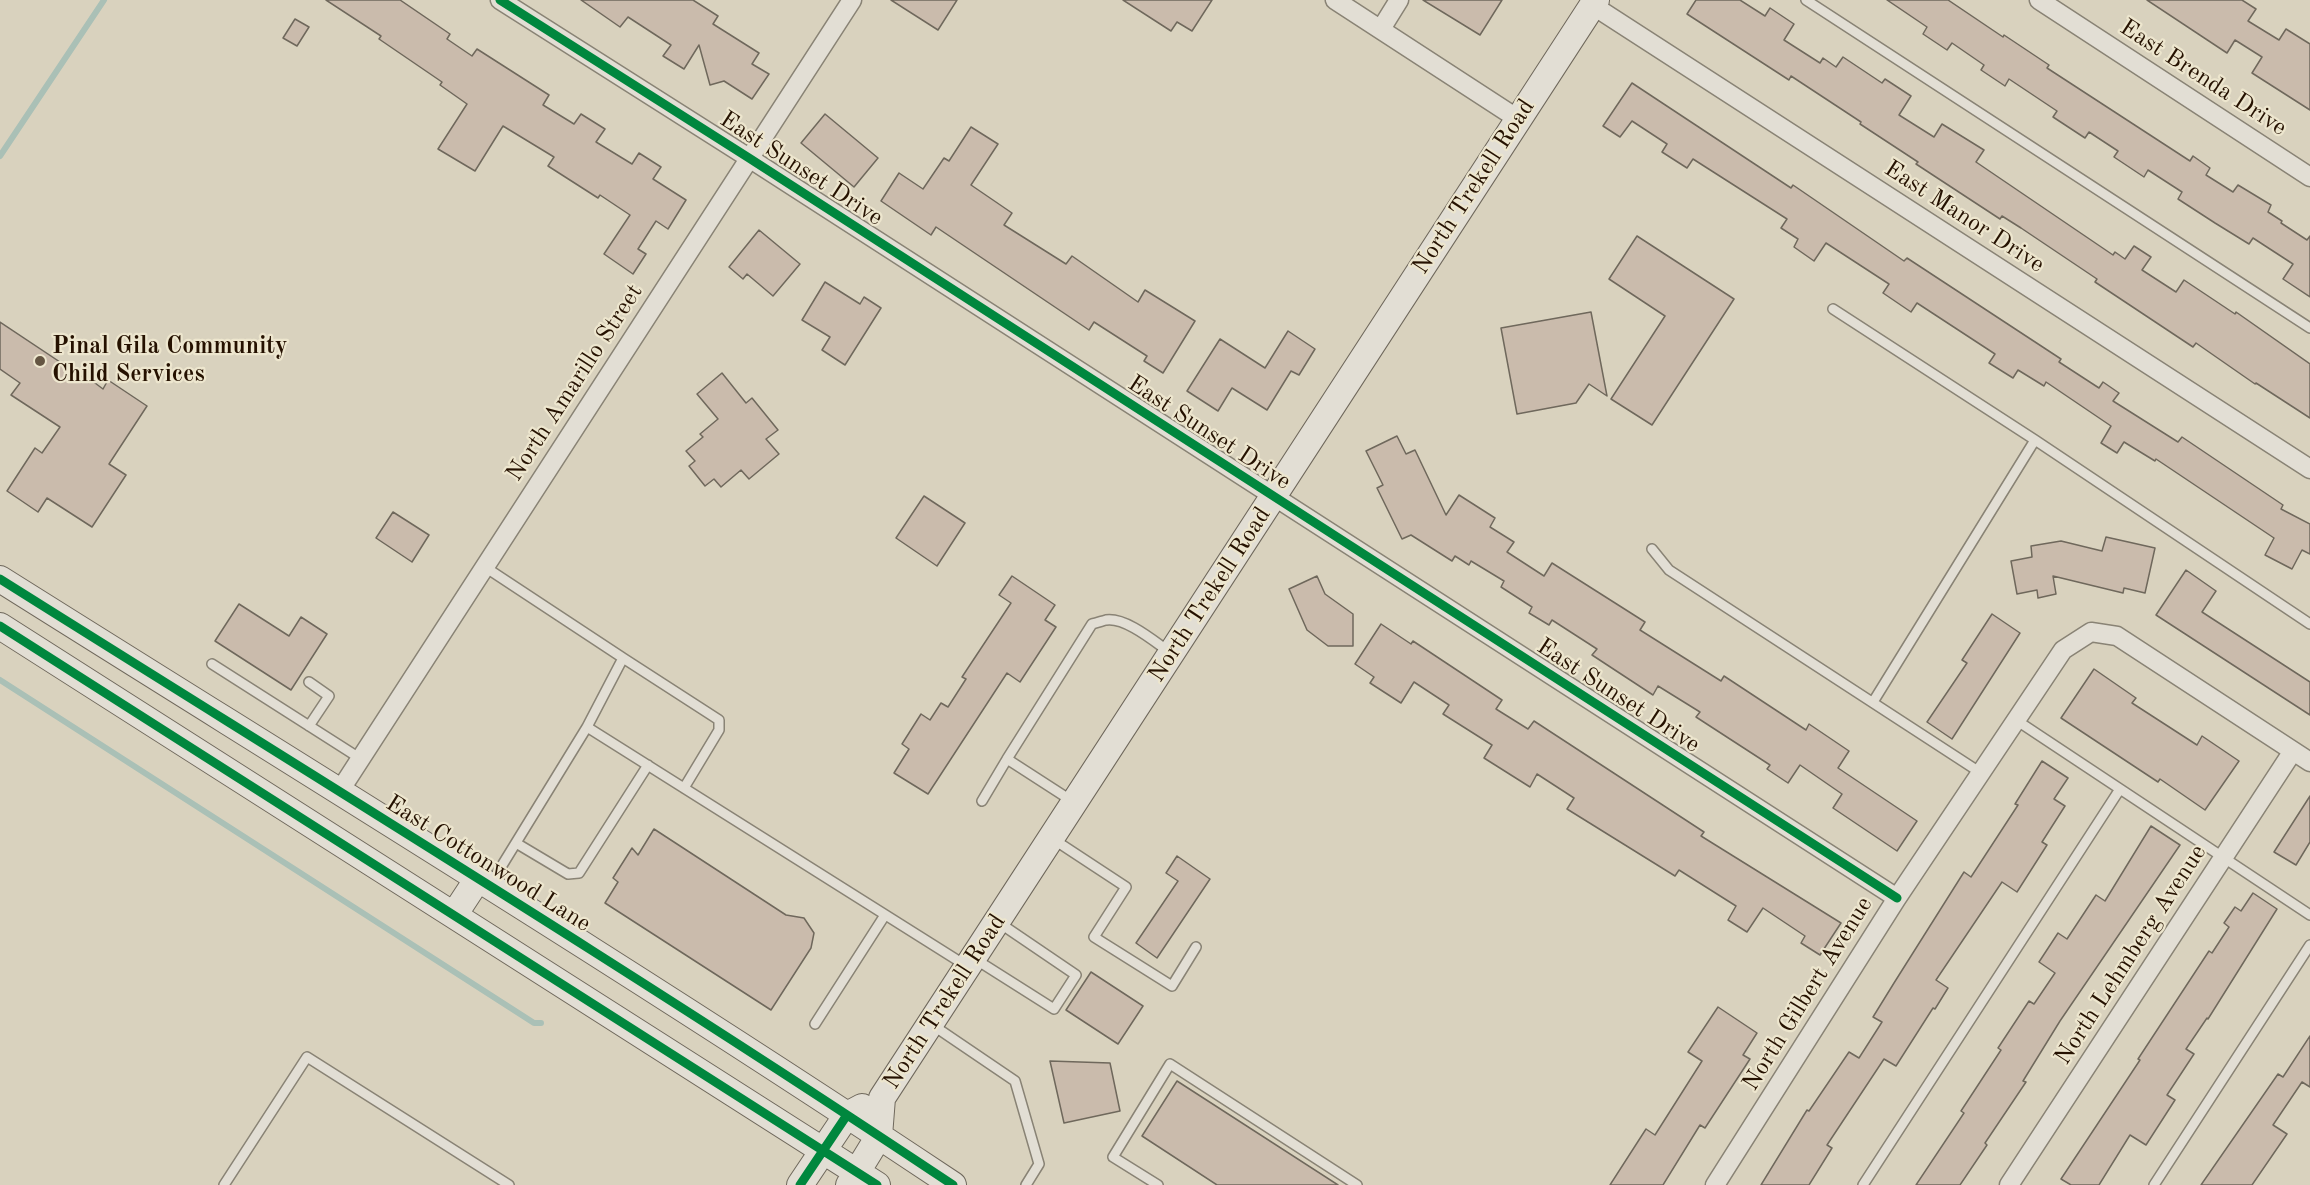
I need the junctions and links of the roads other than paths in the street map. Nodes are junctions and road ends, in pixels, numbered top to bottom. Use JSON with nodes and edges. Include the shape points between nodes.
{"nodes":[{"id":1,"x":500,"y":0,"type":"edge"},
{"id":2,"x":852,"y":0,"type":"edge"},
{"id":3,"x":1335,"y":0,"type":"edge"},
{"id":4,"x":1399,"y":0,"type":"edge"},
{"id":5,"x":1806,"y":0,"type":"edge"},
{"id":6,"x":2039,"y":0,"type":"edge"},
{"id":7,"x":1594,"y":3,"type":"edge"},
{"id":8,"x":1381,"y":29,"type":"junction"},
{"id":9,"x":1518,"y":119,"type":"junction"},
{"id":10,"x":749,"y":158,"type":"junction"},
{"id":11,"x":2310,"y":177,"type":"edge"},
{"id":12,"x":1833,"y":309,"type":"dead end"},
{"id":13,"x":2310,"y":328,"type":"edge"},
{"id":14,"x":2035,"y":440,"type":"junction"},
{"id":15,"x":2310,"y":469,"type":"edge"},
{"id":16,"x":1274,"y":497,"type":"junction"},
{"id":17,"x":1652,"y":549,"type":"dead end"},
{"id":18,"x":485,"y":567,"type":"junction"},
{"id":19,"x":0,"y":579,"type":"edge"},
{"id":20,"x":2310,"y":624,"type":"edge"},
{"id":21,"x":0,"y":626,"type":"edge"},
{"id":22,"x":1172,"y":653,"type":"junction"},
{"id":23,"x":622,"y":658,"type":"junction"},
{"id":24,"x":212,"y":664,"type":"dead end"},
{"id":25,"x":309,"y":682,"type":"dead end"},
{"id":26,"x":1873,"y":702,"type":"junction"},
{"id":27,"x":2016,"y":720,"type":"junction"},
{"id":28,"x":309,"y":726,"type":"junction"},
{"id":29,"x":587,"y":727,"type":"junction"},
{"id":30,"x":2293,"y":751,"type":"junction"},
{"id":31,"x":361,"y":759,"type":"junction"},
{"id":32,"x":1007,"y":759,"type":"junction"},
{"id":33,"x":2310,"y":762,"type":"edge"},
{"id":34,"x":648,"y":765,"type":"junction"},
{"id":35,"x":1981,"y":773,"type":"junction"},
{"id":36,"x":684,"y":788,"type":"junction"},
{"id":37,"x":2120,"y":789,"type":"junction"},
{"id":38,"x":339,"y":792,"type":"junction"},
{"id":39,"x":982,"y":801,"type":"dead end"},
{"id":40,"x":1074,"y":802,"type":"junction"},
{"id":41,"x":1051,"y":838,"type":"junction"},
{"id":42,"x":516,"y":843,"type":"junction"},
{"id":43,"x":2223,"y":858,"type":"junction"},
{"id":44,"x":483,"y":884,"type":"junction"},
{"id":45,"x":1897,"y":898,"type":"junction"},
{"id":46,"x":453,"y":915,"type":"junction"},
{"id":47,"x":885,"y":915,"type":"junction"},
{"id":48,"x":2310,"y":915,"type":"edge"},
{"id":49,"x":997,"y":922,"type":"junction"},
{"id":50,"x":2310,"y":945,"type":"edge"},
{"id":51,"x":1196,"y":947,"type":"dead end"},
{"id":52,"x":970,"y":962,"type":"junction"},
{"id":53,"x":815,"y":1024,"type":"dead end"},
{"id":54,"x":930,"y":1024,"type":"junction"},
{"id":55,"x":882,"y":1098,"type":"junction"},
{"id":56,"x":847,"y":1115,"type":"junction"},
{"id":57,"x":879,"y":1136,"type":"junction"},
{"id":58,"x":822,"y":1150,"type":"junction"},
{"id":59,"x":861,"y":1181,"type":"edge"},
{"id":60,"x":224,"y":1185,"type":"edge"},
{"id":61,"x":509,"y":1185,"type":"edge"},
{"id":62,"x":800,"y":1185,"type":"edge"},
{"id":63,"x":952,"y":1185,"type":"edge"},
{"id":64,"x":1026,"y":1185,"type":"edge"},
{"id":65,"x":1158,"y":1185,"type":"edge"},
{"id":66,"x":1358,"y":1185,"type":"edge"},
{"id":67,"x":1715,"y":1185,"type":"edge"},
{"id":68,"x":1863,"y":1185,"type":"edge"},
{"id":69,"x":2009,"y":1185,"type":"edge"},
{"id":70,"x":2154,"y":1185,"type":"edge"}],
"edges":[{"from":1,"to":10,"type":"street","name":"East Sunset Drive"},
{"from":2,"to":10,"type":"street","name":"North Amarillo Street"},
{"from":3,"to":8,"type":"street"},
{"from":4,"to":8,"type":"street"},
{"from":5,"to":13,"type":"lane"},
{"from":6,"to":11,"type":"street","name":"East Brenda Drive"},
{"from":7,"to":9,"type":"main road","name":"North Trekell Road"},
{"from":7,"to":15,"type":"street","name":"East Manor Drive"},
{"from":8,"to":9,"type":"street"},
{"from":9,"to":16,"type":"main road","name":"North Trekell Road"},
{"from":10,"to":16,"type":"street","name":"East Sunset Drive"},
{"from":10,"to":18,"type":"street","name":"North Amarillo Street"},
{"from":12,"to":14,"type":"lane"},
{"from":14,"to":20,"type":"lane"},
{"from":14,"to":26,"type":"lane"},
{"from":16,"to":22,"type":"main road","name":"North Trekell Road"},
{"from":16,"to":45,"type":"street","name":"East Sunset Drive"},
{"from":17,"to":26,"type":"lane","via":[[1669,570]]},
{"from":18,"to":23,"type":"lane"},
{"from":18,"to":31,"type":"street","name":"North Amarillo Street"},
{"from":19,"to":38,"type":"main road","name":"East Cottonwood Lane"},
{"from":21,"to":46,"type":"main road"},
{"from":22,"to":32,"type":"lane","via":[[1122,622],[1109,619],[1092,624]]},
{"from":22,"to":40,"type":"main road","name":"North Trekell Road"},
{"from":23,"to":29,"type":"lane"},
{"from":23,"to":36,"type":"lane","via":[[719,720],[719,730]]},
{"from":24,"to":28,"type":"lane"},
{"from":25,"to":28,"type":"lane","via":[[329,696]]},
{"from":26,"to":35,"type":"lane"},
{"from":27,"to":30,"type":"street","name":"North Gilbert Avenue","via":[[2063,650],[2091,632],[2117,636]]},
{"from":27,"to":35,"type":"street","name":"North Gilbert Avenue"},
{"from":27,"to":37,"type":"lane"},
{"from":28,"to":31,"type":"lane"},
{"from":29,"to":34,"type":"lane"},
{"from":29,"to":42,"type":"lane"},
{"from":30,"to":33,"type":"street"},
{"from":30,"to":43,"type":"street","name":"North Lehmberg Avenue"},
{"from":31,"to":38,"type":"street","name":"North Amarillo Street"},
{"from":32,"to":39,"type":"lane"},
{"from":32,"to":40,"type":"lane"},
{"from":34,"to":36,"type":"lane"},
{"from":34,"to":42,"type":"lane","via":[[579,873],[568,874]]},
{"from":35,"to":45,"type":"street","name":"North Gilbert Avenue"},
{"from":36,"to":47,"type":"lane"},
{"from":37,"to":43,"type":"lane"},
{"from":37,"to":68,"type":"lane"},
{"from":38,"to":44,"type":"main road","name":"East Cottonwood Lane"},
{"from":40,"to":41,"type":"main road","name":"North Trekell Road"},
{"from":41,"to":49,"type":"main road","name":"North Trekell Road"},
{"from":41,"to":51,"type":"lane","via":[[1126,887],[1094,937],[1172,986]]},
{"from":42,"to":44,"type":"lane"},
{"from":43,"to":48,"type":"lane"},
{"from":43,"to":69,"type":"street","name":"North Lehmberg Avenue"},
{"from":44,"to":46,"type":"main road"},
{"from":44,"to":56,"type":"main road","name":"East Cottonwood Lane"},
{"from":45,"to":67,"type":"street","name":"North Gilbert Avenue"},
{"from":46,"to":58,"type":"main road"},
{"from":47,"to":52,"type":"lane"},
{"from":47,"to":53,"type":"lane"},
{"from":49,"to":52,"type":"main road","name":"North Trekell Road"},
{"from":49,"to":52,"type":"lane","via":[[1076,975],[1054,1009]]},
{"from":50,"to":70,"type":"lane"},
{"from":52,"to":54,"type":"main road","name":"North Trekell Road"},
{"from":54,"to":55,"type":"main road","name":"North Trekell Road"},
{"from":54,"to":64,"type":"lane","via":[[1015,1081],[1040,1164]]},
{"from":55,"to":56,"type":"main road","name":"North Trekell Road"},
{"from":55,"to":57,"type":"main road","name":"North Trekell Road"},
{"from":56,"to":57,"type":"main road","name":"East Cottonwood Lane"},
{"from":56,"to":58,"type":"main road","name":"North Trekell Road"},
{"from":57,"to":59,"type":"main road","name":"North Trekell Road"},
{"from":57,"to":63,"type":"main road","name":"East Cottonwood Lane"},
{"from":58,"to":59,"type":"main road"},
{"from":58,"to":62,"type":"main road","name":"North Trekell Road"},
{"from":60,"to":61,"type":"lane","via":[[308,1057]]},
{"from":65,"to":66,"type":"lane","via":[[1113,1157],[1170,1064]]}]}
